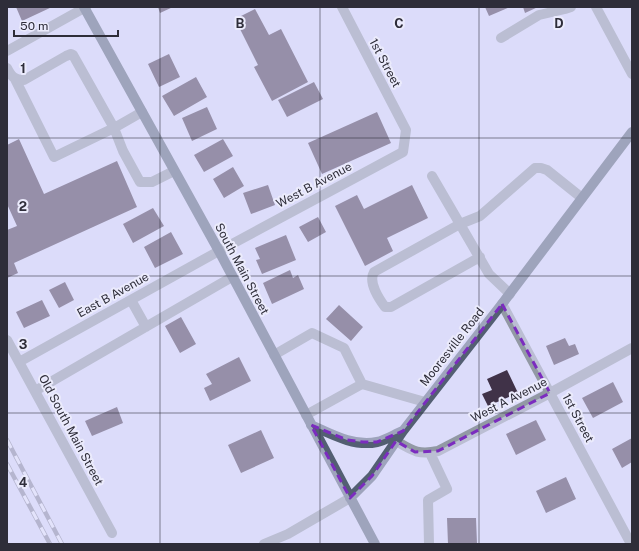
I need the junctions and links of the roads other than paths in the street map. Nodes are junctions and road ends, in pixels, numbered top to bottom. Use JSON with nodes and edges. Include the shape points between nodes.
{"nodes":[{"id":1,"x":85,"y":7,"type":"edge"},
{"id":2,"x":342,"y":7,"type":"edge"},
{"id":3,"x":570,"y":7,"type":"edge"},
{"id":4,"x":596,"y":7,"type":"edge"},
{"id":5,"x":501,"y":38,"type":"dead end"},
{"id":6,"x":7,"y":51,"type":"edge"},
{"id":7,"x":7,"y":68,"type":"edge"},
{"id":8,"x":632,"y":74,"type":"edge"},
{"id":9,"x":15,"y":79,"type":"junction"},
{"id":10,"x":142,"y":112,"type":"junction"},
{"id":11,"x":114,"y":128,"type":"junction"},
{"id":12,"x":406,"y":130,"type":"joint"},
{"id":13,"x":632,"y":132,"type":"edge"},
{"id":14,"x":174,"y":171,"type":"junction"},
{"id":15,"x":432,"y":176,"type":"dead end"},
{"id":16,"x":582,"y":198,"type":"junction"},
{"id":17,"x":460,"y":224,"type":"junction"},
{"id":18,"x":219,"y":252,"type":"junction"},
{"id":19,"x":480,"y":257,"type":"junction"},
{"id":20,"x":232,"y":277,"type":"junction"},
{"id":21,"x":510,"y":294,"type":"junction"},
{"id":22,"x":131,"y":300,"type":"junction"},
{"id":23,"x":502,"y":304,"type":"junction"},
{"id":24,"x":146,"y":326,"type":"junction"},
{"id":25,"x":7,"y":340,"type":"edge"},
{"id":26,"x":632,"y":348,"type":"edge"},
{"id":27,"x":274,"y":355,"type":"junction"},
{"id":28,"x":19,"y":362,"type":"junction"},
{"id":29,"x":362,"y":384,"type":"junction"},
{"id":30,"x":35,"y":391,"type":"junction"},
{"id":31,"x":550,"y":393,"type":"junction"},
{"id":32,"x":425,"y":402,"type":"junction"},
{"id":33,"x":306,"y":415,"type":"junction"},
{"id":34,"x":311,"y":425,"type":"junction"},
{"id":35,"x":403,"y":431,"type":"junction"},
{"id":36,"x":396,"y":441,"type":"junction"},
{"id":37,"x":430,"y":453,"type":"junction"},
{"id":38,"x":350,"y":498,"type":"junction"},
{"id":39,"x":112,"y":533,"type":"dead end"},
{"id":40,"x":264,"y":544,"type":"edge"},
{"id":41,"x":375,"y":544,"type":"edge"},
{"id":42,"x":429,"y":544,"type":"edge"},
{"id":43,"x":631,"y":544,"type":"edge"}],
"edges":[{"from":1,"to":6,"type":"street"},
{"from":1,"to":10,"type":"main road","name":"South Main Street"},
{"from":2,"to":12,"type":"street","name":"1st Street"},
{"from":3,"to":5,"type":"street","via":[[539,15]]},
{"from":4,"to":8,"type":"street"},
{"from":7,"to":9,"type":"street"},
{"from":9,"to":11,"type":"street","via":[[24,80],[66,56],[73,55]]},
{"from":9,"to":11,"type":"street","via":[[54,157]]},
{"from":10,"to":11,"type":"street"},
{"from":10,"to":14,"type":"main road","name":"South Main Street"},
{"from":11,"to":14,"type":"street","via":[[140,182],[152,182]]},
{"from":12,"to":18,"type":"street","name":"West B Avenue","via":[[403,152]]},
{"from":13,"to":16,"type":"main road","name":"Mooresville Road"},
{"from":14,"to":18,"type":"main road","name":"South Main Street"},
{"from":15,"to":17,"type":"street"},
{"from":16,"to":17,"type":"street","via":[[547,170],[535,168],[480,216]]},
{"from":16,"to":21,"type":"main road","name":"Mooresville Road"},
{"from":17,"to":19,"type":"street"},
{"from":17,"to":19,"type":"street","via":[[374,272],[372,284],[382,303],[385,307],[391,307]]},
{"from":18,"to":20,"type":"main road","name":"South Main Street"},
{"from":18,"to":22,"type":"street","name":"East B Avenue"},
{"from":19,"to":21,"type":"street","via":[[489,274]]},
{"from":20,"to":24,"type":"street"},
{"from":20,"to":27,"type":"main road","name":"South Main Street"},
{"from":21,"to":23,"type":"main road","name":"Mooresville Road"},
{"from":22,"to":24,"type":"street"},
{"from":22,"to":28,"type":"street","name":"East B Avenue"},
{"from":23,"to":31,"type":"street","name":"1st Street"},
{"from":23,"to":32,"type":"main road","name":"Mooresville Road"},
{"from":24,"to":30,"type":"street"},
{"from":25,"to":28,"type":"street","name":"Old South Main Street"},
{"from":26,"to":31,"type":"street","name":"West A Avenue"},
{"from":27,"to":29,"type":"street","via":[[312,333],[344,348]]},
{"from":27,"to":33,"type":"main road","name":"South Main Street"},
{"from":28,"to":30,"type":"street","name":"Old South Main Street"},
{"from":29,"to":32,"type":"street"},
{"from":29,"to":33,"type":"street"},
{"from":30,"to":39,"type":"street","name":"Old South Main Street"},
{"from":31,"to":37,"type":"street","name":"West A Avenue"},
{"from":31,"to":43,"type":"street","name":"1st Street"},
{"from":32,"to":35,"type":"main road","name":"Mooresville Road"},
{"from":33,"to":34,"type":"main road","name":"South Main Street"},
{"from":34,"to":35,"type":"main road","via":[[347,440],[362,442],[377,442]]},
{"from":34,"to":38,"type":"main road","name":"South Main Street"},
{"from":35,"to":36,"type":"main road","name":"Mooresville Road"},
{"from":36,"to":37,"type":"street","via":[[415,452]]},
{"from":36,"to":38,"type":"main road","name":"Mooresville Road","via":[[372,476]]},
{"from":37,"to":42,"type":"street","via":[[447,489],[428,500]]},
{"from":38,"to":40,"type":"street","name":"Mooresville Road","via":[[288,534]]},
{"from":38,"to":41,"type":"main road","name":"South Main Street"}]}
